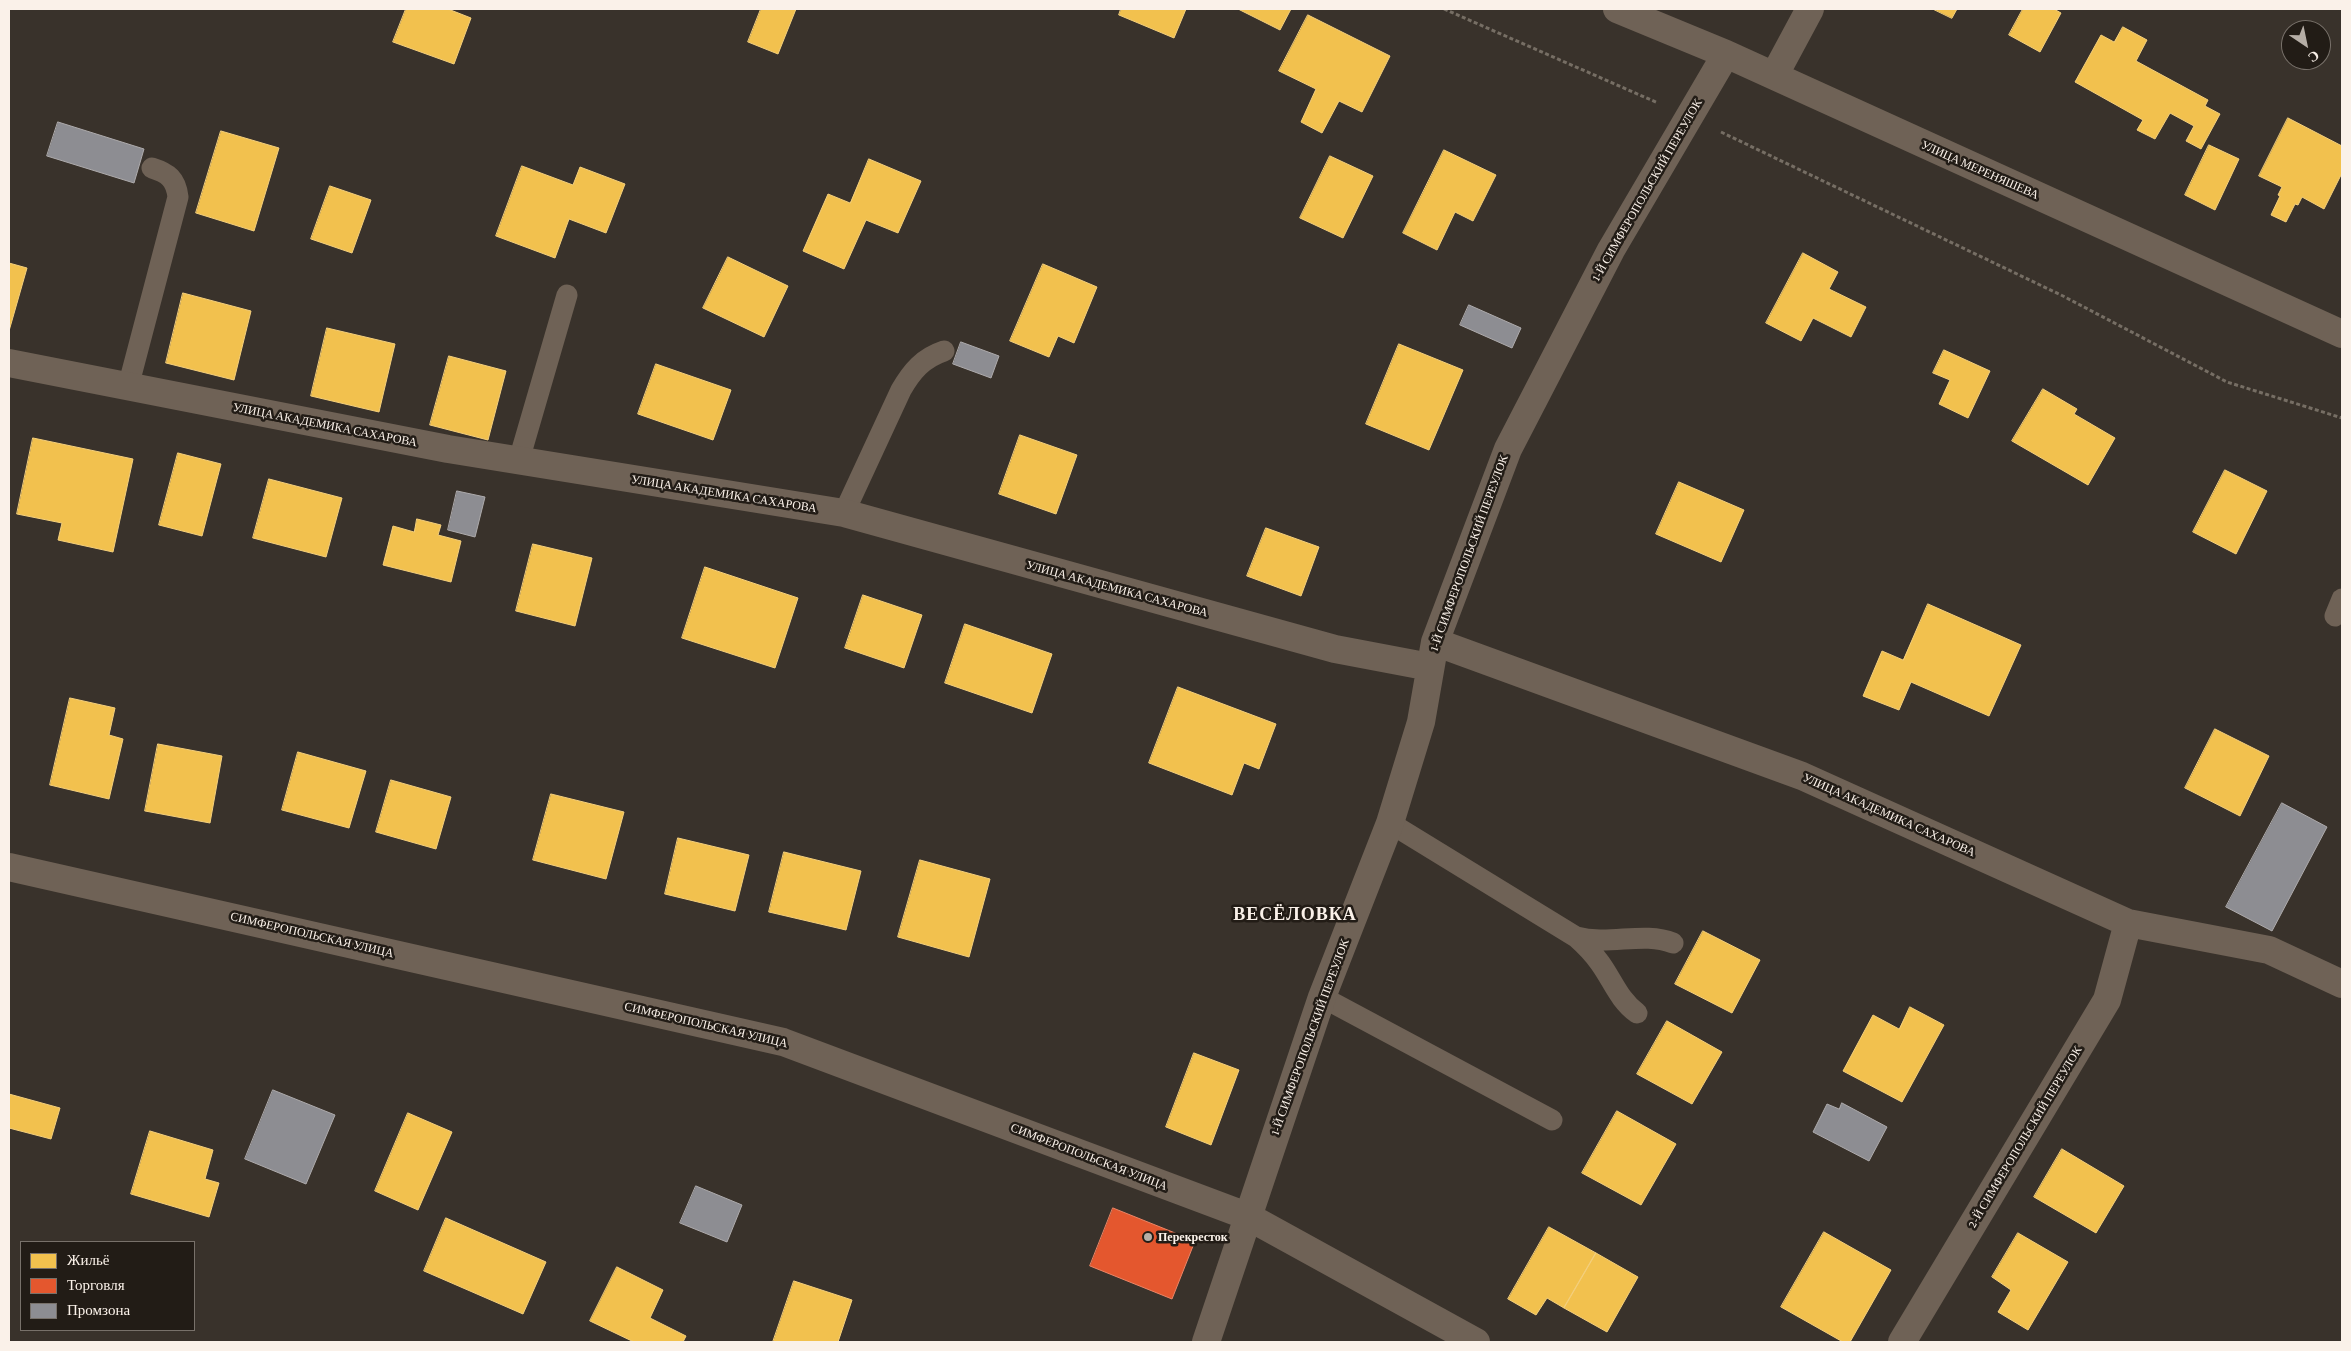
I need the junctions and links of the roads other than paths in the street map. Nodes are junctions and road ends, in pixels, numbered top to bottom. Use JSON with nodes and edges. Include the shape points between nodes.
{"nodes":[{"id":1,"x":1617,"y":9,"type":"edge"},
{"id":2,"x":1810,"y":9,"type":"edge"},
{"id":3,"x":1726,"y":54,"type":"junction"},
{"id":4,"x":1774,"y":76,"type":"junction"},
{"id":5,"x":152,"y":168,"type":"dead end"},
{"id":6,"x":567,"y":295,"type":"dead end"},
{"id":7,"x":2342,"y":334,"type":"edge"},
{"id":8,"x":944,"y":351,"type":"dead end"},
{"id":9,"x":9,"y":363,"type":"edge"},
{"id":10,"x":128,"y":387,"type":"junction"},
{"id":11,"x":520,"y":460,"type":"junction"},
{"id":12,"x":844,"y":513,"type":"junction"},
{"id":13,"x":1432,"y":654,"type":"junction"},
{"id":14,"x":1390,"y":823,"type":"junction"},
{"id":15,"x":9,"y":867,"type":"edge"},
{"id":16,"x":2128,"y":923,"type":"junction"},
{"id":17,"x":1576,"y":937,"type":"junction"},
{"id":18,"x":1673,"y":943,"type":"dead end"},
{"id":19,"x":2342,"y":984,"type":"edge"},
{"id":20,"x":1322,"y":997,"type":"junction"},
{"id":21,"x":1637,"y":1013,"type":"dead end"},
{"id":22,"x":1552,"y":1120,"type":"dead end"},
{"id":23,"x":1247,"y":1216,"type":"junction"},
{"id":24,"x":1206,"y":1342,"type":"edge"},
{"id":25,"x":1476,"y":1342,"type":"edge"},
{"id":26,"x":1902,"y":1342,"type":"edge"}],
"edges":[{"from":1,"to":3,"type":"street","name":"УЛИЦА МЕРЕНЯШЕВА"},
{"from":2,"to":4,"type":"street"},
{"from":3,"to":4,"type":"street","name":"УЛИЦА МЕРЕНЯШЕВА"},
{"from":3,"to":13,"type":"street","name":"1-Й СИМФЕРОПОЛЬСКИЙ ПЕРЕУЛОК","via":[[1611,250],[1508,449]]},
{"from":4,"to":7,"type":"street","name":"УЛИЦА МЕРЕНЯШЕВА"},
{"from":5,"to":10,"type":"lane","via":[[172,177],[178,197]]},
{"from":6,"to":11,"type":"lane"},
{"from":8,"to":12,"type":"lane","via":[[933,354],[912,371]]},
{"from":9,"to":10,"type":"street","name":"УЛИЦА АКАДЕМИКА САХАРОВА"},
{"from":10,"to":11,"type":"street","name":"УЛИЦА АКАДЕМИКА САХАРОВА"},
{"from":11,"to":12,"type":"street","name":"УЛИЦА АКАДЕМИКА САХАРОВА"},
{"from":12,"to":13,"type":"street","name":"УЛИЦА АКАДЕМИКА САХАРОВА","via":[[1334,649]]},
{"from":13,"to":14,"type":"street","name":"1-Й СИМФЕРОПОЛЬСКИЙ ПЕРЕУЛОК","via":[[1420,722]]},
{"from":13,"to":16,"type":"street","name":"УЛИЦА АКАДЕМИКА САХАРОВА","via":[[1802,776]]},
{"from":14,"to":17,"type":"lane"},
{"from":14,"to":20,"type":"street","name":"1-Й СИМФЕРОПОЛЬСКИЙ ПЕРЕУЛОК"},
{"from":15,"to":23,"type":"street","name":"СИМФЕРОПОЛЬСКАЯ УЛИЦА","via":[[783,1042]]},
{"from":16,"to":19,"type":"street","name":"УЛИЦА АКАДЕМИКА САХАРОВА","via":[[2268,950]]},
{"from":16,"to":26,"type":"street","name":"2-Й СИМФЕРОПОЛЬСКИЙ ПЕРЕУЛОК","via":[[2107,1000]]},
{"from":17,"to":18,"type":"lane","via":[[1592,941],[1661,938]]},
{"from":17,"to":21,"type":"lane","via":[[1601,964],[1626,1005]]},
{"from":20,"to":22,"type":"lane"},
{"from":20,"to":23,"type":"street","name":"1-Й СИМФЕРОПОЛЬСКИЙ ПЕРЕУЛОК"},
{"from":23,"to":24,"type":"street","name":"1-Й СИМФЕРОПОЛЬСКИЙ ПЕРЕУЛОК"},
{"from":23,"to":25,"type":"street","name":"СИМФЕРОПОЛЬСКАЯ УЛИЦА"}]}
